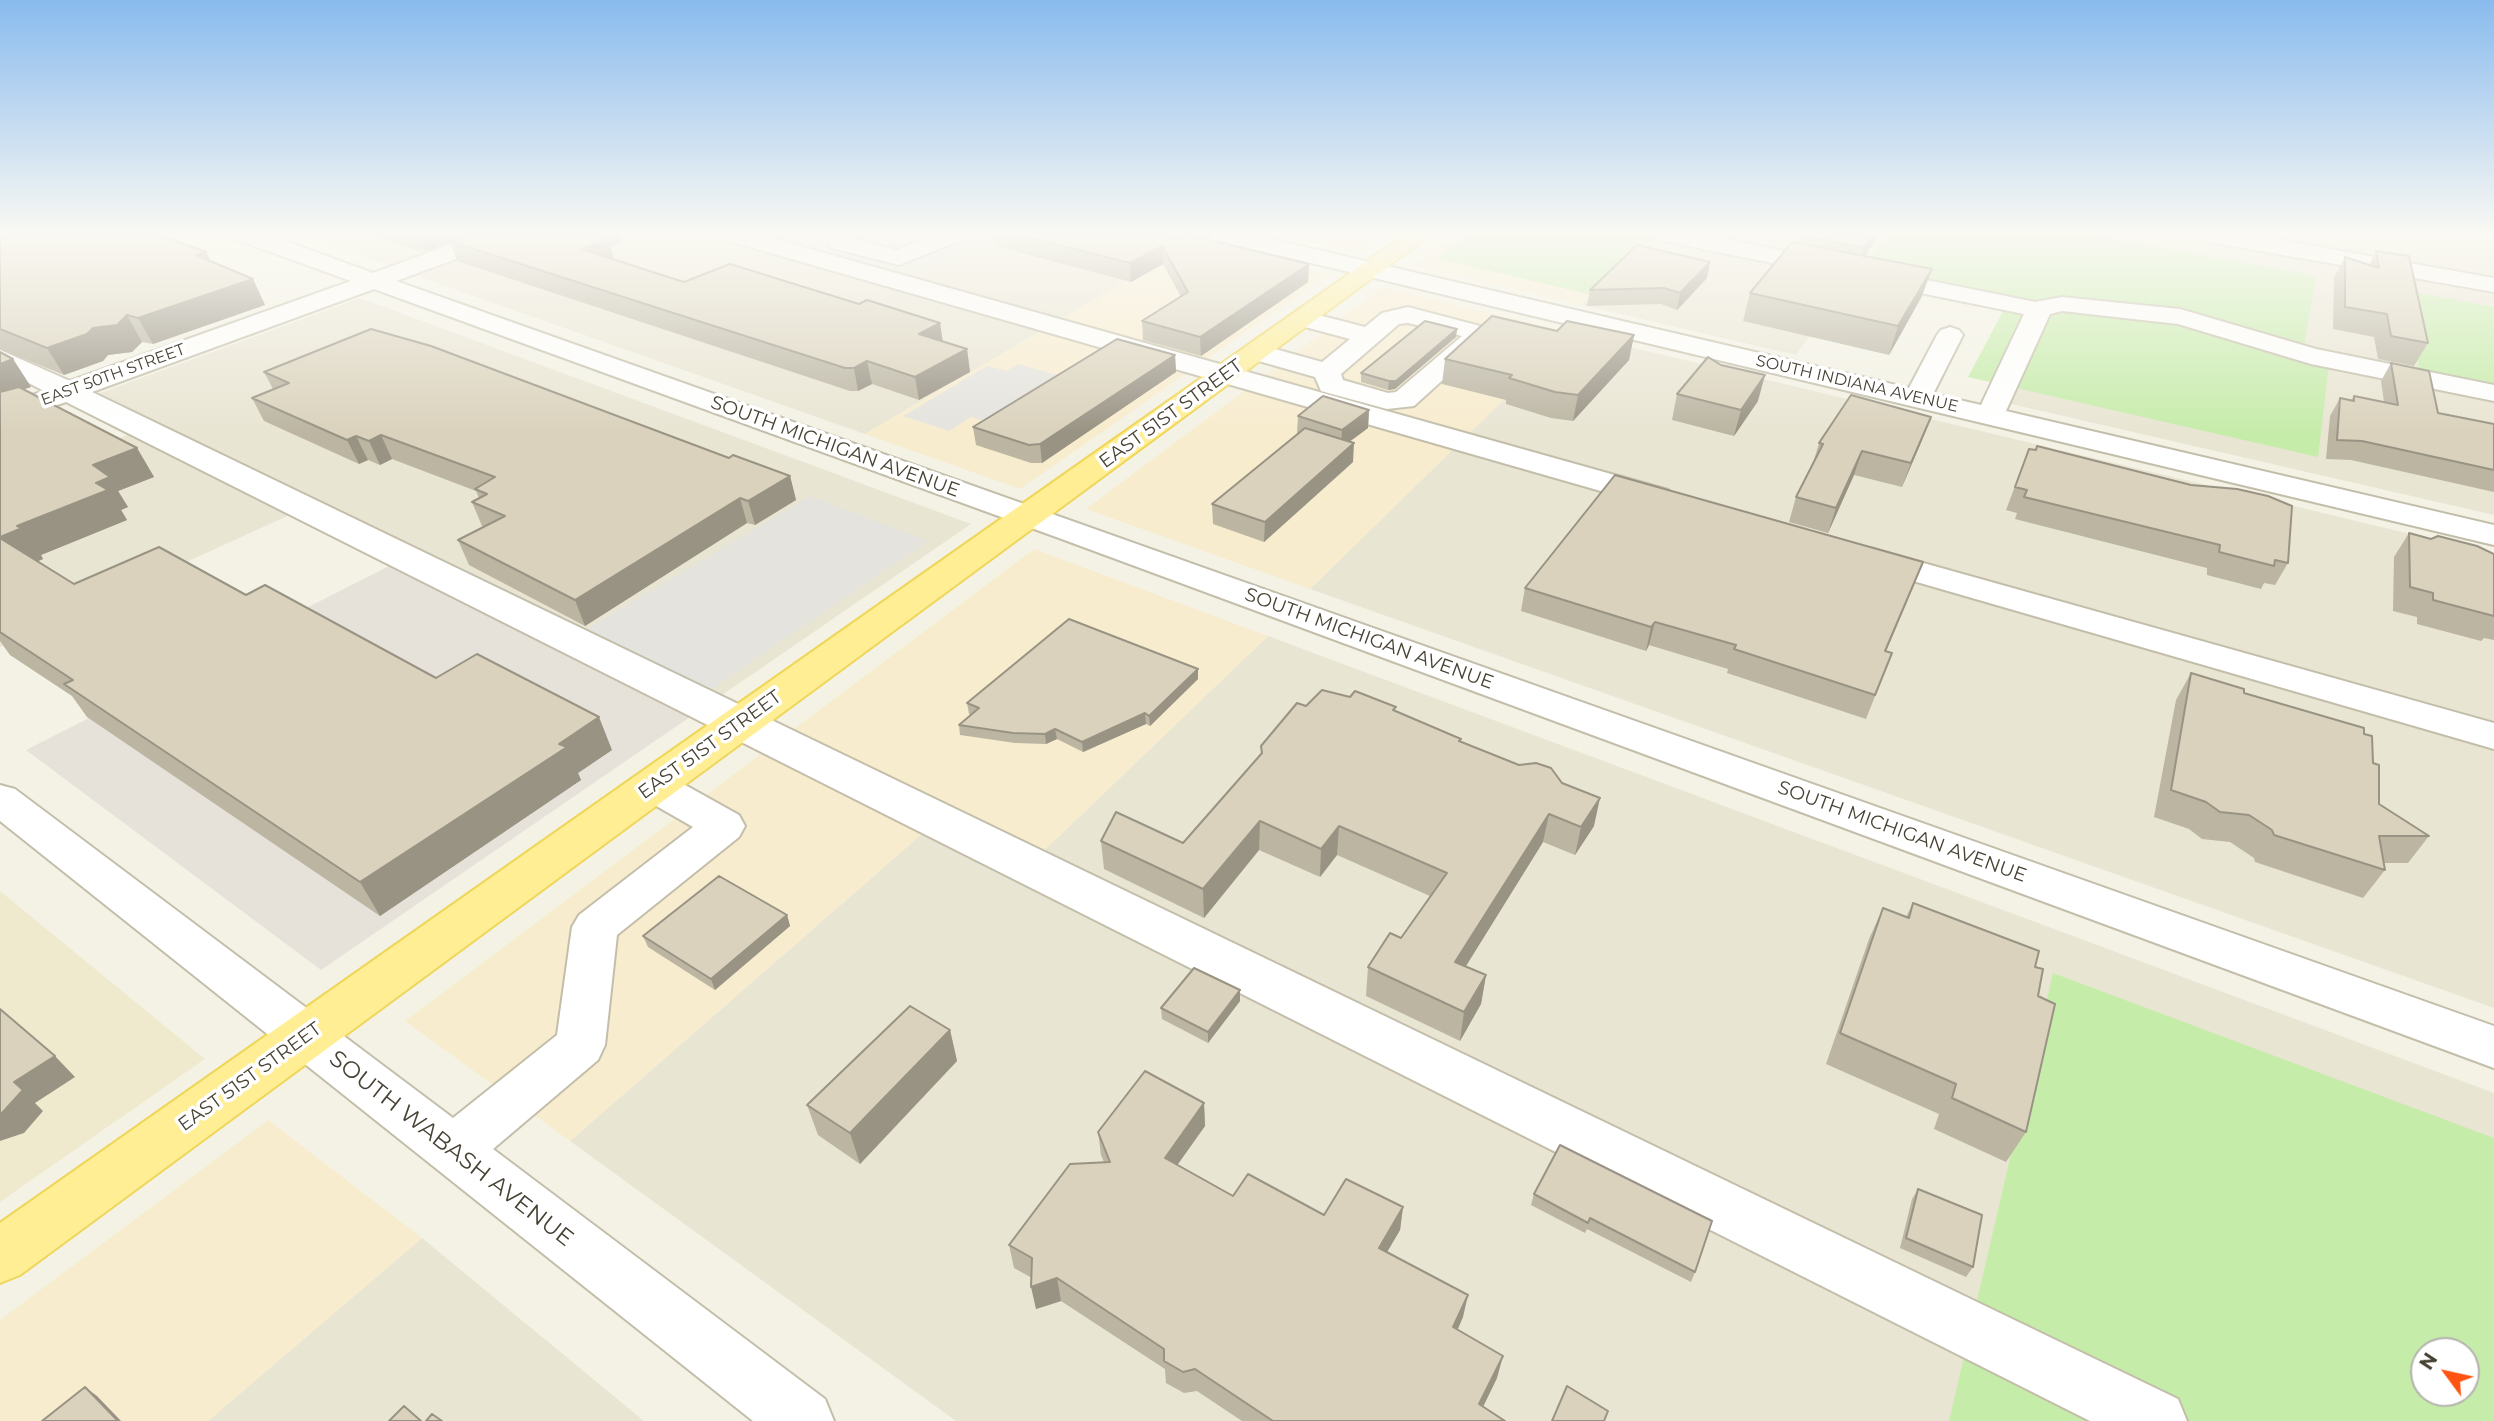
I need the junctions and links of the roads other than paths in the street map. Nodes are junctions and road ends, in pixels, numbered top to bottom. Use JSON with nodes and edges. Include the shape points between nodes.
{"nodes":[{"id":1,"x":321,"y":300,"type":"edge"},
{"id":2,"x":423,"y":300,"type":"edge"},
{"id":3,"x":965,"y":300,"type":"edge"},
{"id":4,"x":1329,"y":300,"type":"edge"},
{"id":5,"x":1482,"y":300,"type":"edge"},
{"id":6,"x":1500,"y":300,"type":"edge"},
{"id":7,"x":1991,"y":300,"type":"edge"},
{"id":8,"x":2039,"y":310,"type":"junction"},
{"id":9,"x":1303,"y":319,"type":"junction"},
{"id":10,"x":1451,"y":326,"type":"junction"},
{"id":11,"x":1950,"y":335,"type":"dead end"},
{"id":12,"x":1370,"y":336,"type":"junction"},
{"id":13,"x":1257,"y":352,"type":"junction"},
{"id":14,"x":0,"y":358,"type":"edge"},
{"id":15,"x":1326,"y":372,"type":"junction"},
{"id":16,"x":1227,"y":374,"type":"junction"},
{"id":17,"x":68,"y":391,"type":"junction"},
{"id":18,"x":2494,"y":393,"type":"edge"},
{"id":19,"x":1917,"y":399,"type":"junction"},
{"id":20,"x":0,"y":416,"type":"edge"},
{"id":21,"x":1990,"y":416,"type":"junction"},
{"id":22,"x":1692,"y":507,"type":"edge"},
{"id":23,"x":1029,"y":516,"type":"junction"},
{"id":24,"x":2494,"y":534,"type":"edge"},
{"id":25,"x":1839,"y":549,"type":"edge"},
{"id":26,"x":741,"y":723,"type":"junction"},
{"id":27,"x":2494,"y":736,"type":"edge"},
{"id":28,"x":654,"y":786,"type":"junction"},
{"id":29,"x":0,"y":799,"type":"edge"},
{"id":30,"x":306,"y":1037,"type":"junction"},
{"id":31,"x":2494,"y":1047,"type":"edge"},
{"id":32,"x":453,"y":1150,"type":"junction"},
{"id":33,"x":0,"y":1256,"type":"edge"},
{"id":34,"x":803,"y":1421,"type":"edge"},
{"id":35,"x":2156,"y":1421,"type":"edge"}],
"edges":[{"from":1,"to":17,"type":"street","name":"EAST 50TH STREET"},
{"from":2,"to":23,"type":"street","name":"SOUTH MICHIGAN AVENUE"},
{"from":3,"to":16,"type":"street"},
{"from":4,"to":9,"type":"main road","name":"EAST 51ST STREET"},
{"from":5,"to":10,"type":"street"},
{"from":6,"to":19,"type":"street","name":"SOUTH INDIANA AVENUE"},
{"from":7,"to":8,"type":"street"},
{"from":8,"to":18,"type":"street","via":[[2062,304],[2180,317],[2311,356]]},
{"from":8,"to":21,"type":"street"},
{"from":9,"to":12,"type":"street"},
{"from":9,"to":13,"type":"main road","name":"EAST 51ST STREET"},
{"from":10,"to":12,"type":"street","via":[[1408,315],[1391,318]]},
{"from":10,"to":15,"type":"street","via":[[1477,337],[1404,400],[1387,401],[1331,385]]},
{"from":11,"to":19,"type":"street"},
{"from":12,"to":15,"type":"street"},
{"from":13,"to":15,"type":"street"},
{"from":13,"to":16,"type":"main road","name":"EAST 51ST STREET"},
{"from":14,"to":17,"type":"street"},
{"from":16,"to":22,"type":"street"},
{"from":16,"to":23,"type":"main road","name":"EAST 51ST STREET"},
{"from":17,"to":20,"type":"street","name":"EAST 50TH STREET"},
{"from":17,"to":26,"type":"street"},
{"from":19,"to":21,"type":"street","name":"SOUTH INDIANA AVENUE"},
{"from":21,"to":24,"type":"street","name":"SOUTH INDIANA AVENUE"},
{"from":23,"to":26,"type":"main road","name":"EAST 51ST STREET"},
{"from":23,"to":31,"type":"street","name":"SOUTH MICHIGAN AVENUE"},
{"from":25,"to":27,"type":"street"},
{"from":26,"to":28,"type":"main road","name":"EAST 51ST STREET"},
{"from":26,"to":35,"type":"street"},
{"from":28,"to":30,"type":"main road","name":"EAST 51ST STREET"},
{"from":28,"to":32,"type":"street","via":[[724,826],[595,927],[580,1045]]},
{"from":29,"to":30,"type":"street","name":"SOUTH WABASH AVENUE"},
{"from":30,"to":32,"type":"street","name":"SOUTH WABASH AVENUE"},
{"from":30,"to":33,"type":"main road","name":"EAST 51ST STREET"},
{"from":32,"to":34,"type":"street","name":"SOUTH WABASH AVENUE"}]}
